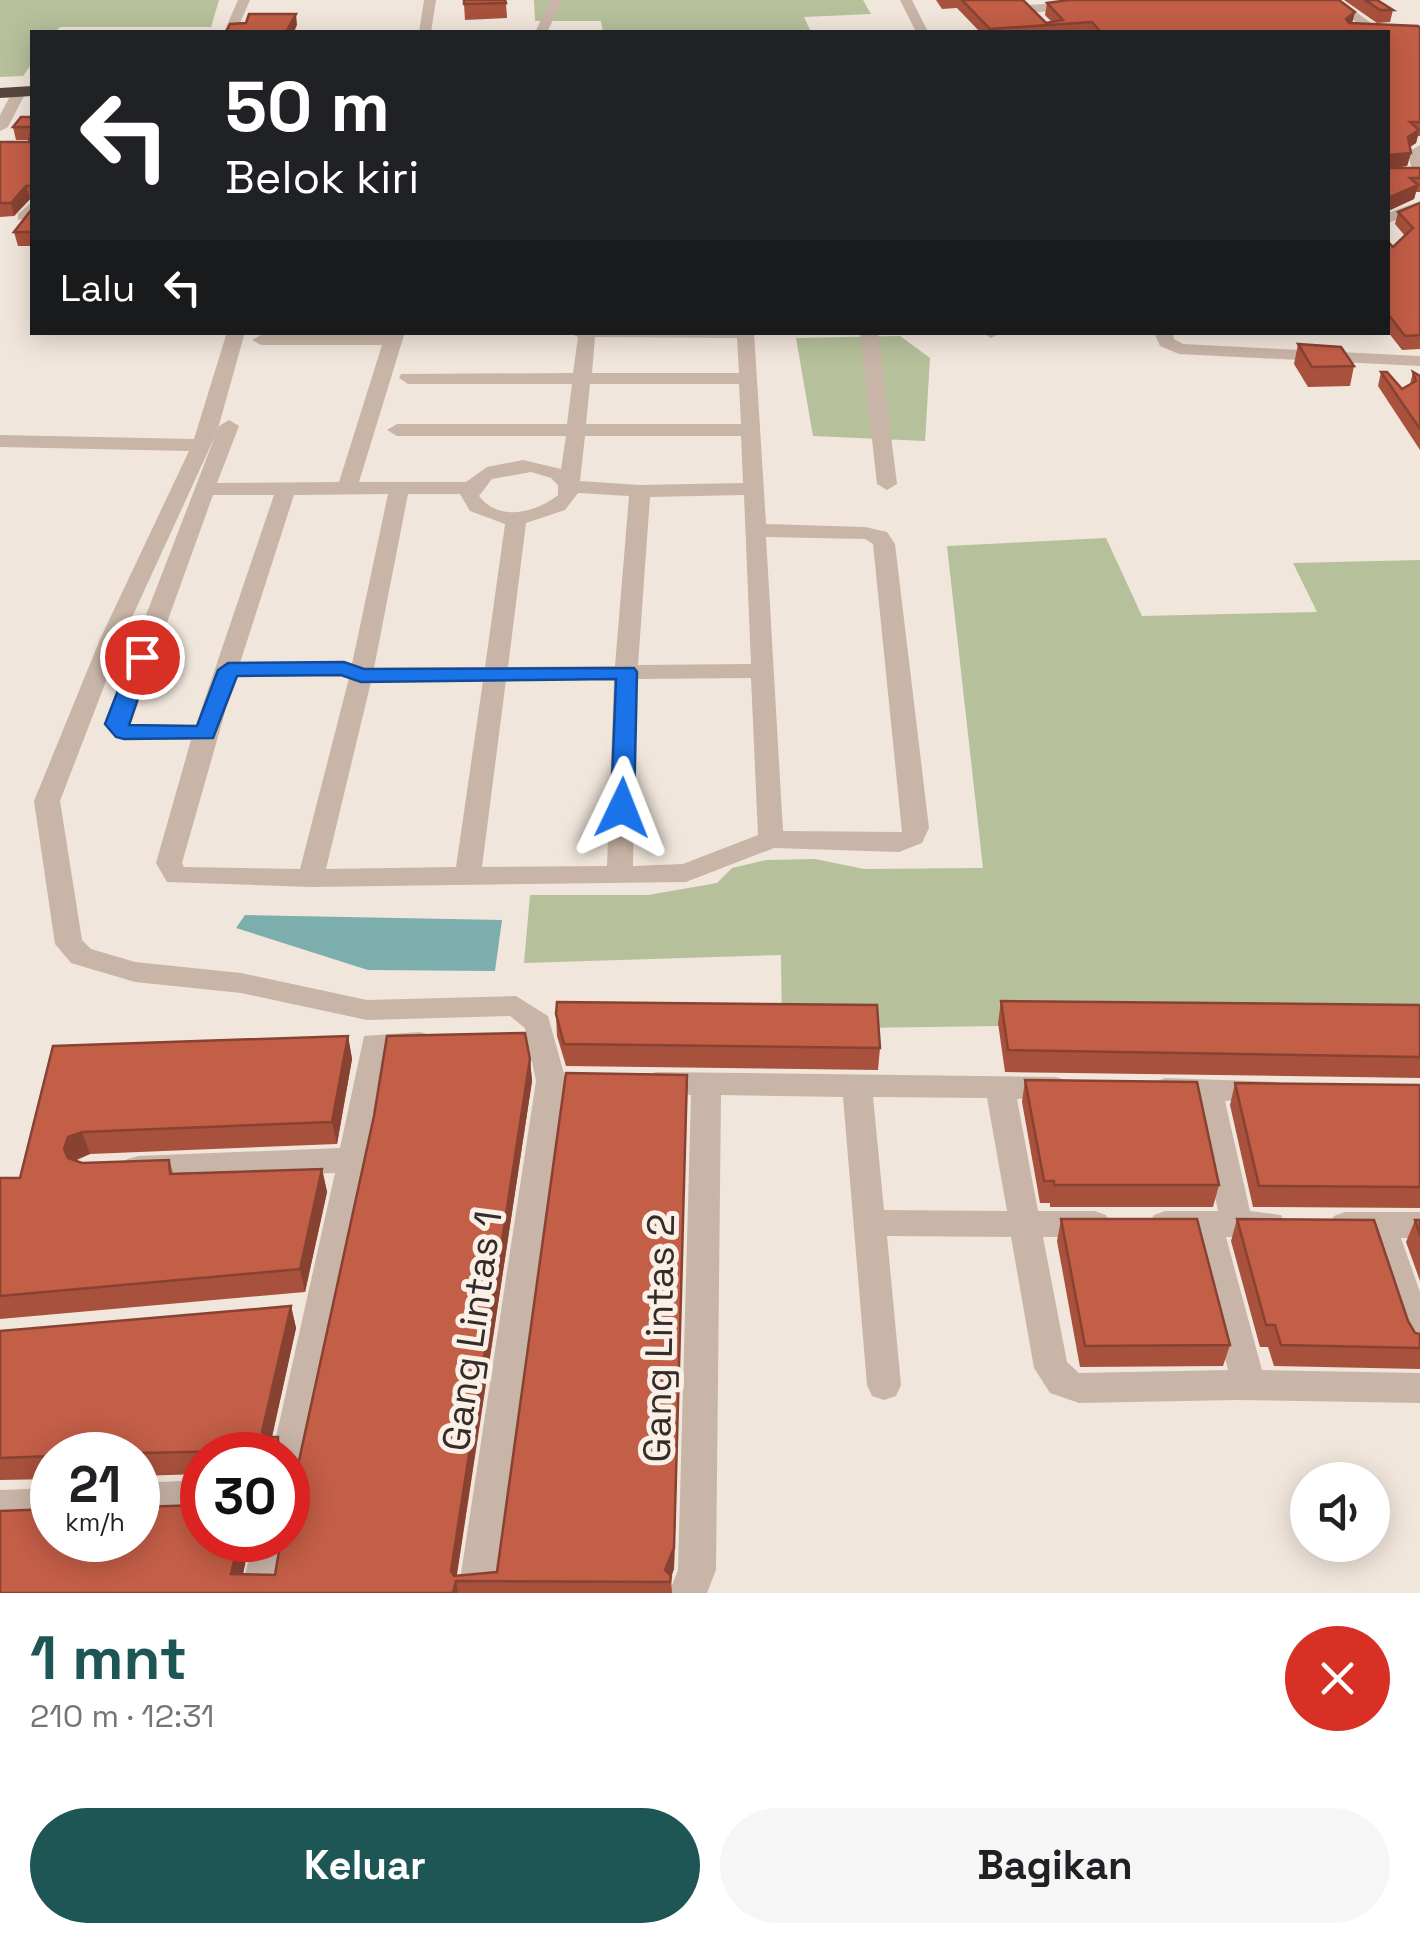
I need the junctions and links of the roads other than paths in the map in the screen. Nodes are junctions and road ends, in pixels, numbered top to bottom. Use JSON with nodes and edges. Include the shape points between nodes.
{"nodes":[{"id":1,"x":244,"y":0,"type":"edge"},
{"id":2,"x":430,"y":0,"type":"edge"},
{"id":3,"x":558,"y":0,"type":"edge"},
{"id":4,"x":906,"y":0,"type":"edge"},
{"id":5,"x":1331,"y":0,"type":"edge"},
{"id":6,"x":1099,"y":3,"type":"edge"},
{"id":7,"x":1021,"y":5,"type":"edge"},
{"id":8,"x":1040,"y":21,"type":"edge"},
{"id":9,"x":231,"y":30,"type":"edge"},
{"id":10,"x":426,"y":30,"type":"edge"},
{"id":11,"x":543,"y":30,"type":"edge"},
{"id":12,"x":921,"y":30,"type":"edge"},
{"id":13,"x":1383,"y":30,"type":"edge"},
{"id":14,"x":0,"y":82,"type":"edge"},
{"id":15,"x":28,"y":88,"type":"edge"},
{"id":16,"x":0,"y":93,"type":"edge"},
{"id":17,"x":1,"y":127,"type":"edge"},
{"id":18,"x":1420,"y":149,"type":"edge"},
{"id":19,"x":1415,"y":173,"type":"edge"},
{"id":20,"x":1420,"y":206,"type":"edge"},
{"id":21,"x":1390,"y":217,"type":"edge"},
{"id":22,"x":587,"y":335,"type":"edge"},
{"id":23,"x":746,"y":335,"type":"edge"},
{"id":24,"x":869,"y":335,"type":"edge"},
{"id":25,"x":1164,"y":335,"type":"edge"},
{"id":26,"x":249,"y":336,"type":"edge"},
{"id":27,"x":395,"y":336,"type":"edge"},
{"id":28,"x":1420,"y":361,"type":"edge"},
{"id":29,"x":408,"y":378,"type":"dead end"},
{"id":30,"x":582,"y":378,"type":"junction"},
{"id":31,"x":748,"y":379,"type":"junction"},
{"id":32,"x":229,"y":426,"type":"dead end"},
{"id":33,"x":397,"y":430,"type":"dead end"},
{"id":34,"x":576,"y":430,"type":"junction"},
{"id":35,"x":750,"y":430,"type":"junction"},
{"id":36,"x":0,"y":441,"type":"edge"},
{"id":37,"x":201,"y":444,"type":"junction"},
{"id":38,"x":887,"y":484,"type":"dead end"},
{"id":39,"x":569,"y":486,"type":"junction"},
{"id":40,"x":206,"y":488,"type":"junction"},
{"id":41,"x":286,"y":488,"type":"junction"},
{"id":42,"x":470,"y":488,"type":"junction"},
{"id":43,"x":347,"y":489,"type":"junction"},
{"id":44,"x":399,"y":489,"type":"junction"},
{"id":45,"x":754,"y":489,"type":"junction"},
{"id":46,"x":640,"y":490,"type":"junction"},
{"id":47,"x":516,"y":518,"type":"junction"},
{"id":48,"x":756,"y":530,"type":"junction"},
{"id":49,"x":228,"y":670,"type":"junction"},
{"id":50,"x":763,"y":671,"type":"junction"},
{"id":51,"x":626,"y":672,"type":"junction"},
{"id":52,"x":361,"y":676,"type":"junction"},
{"id":53,"x":494,"y":676,"type":"junction"},
{"id":54,"x":205,"y":733,"type":"junction"},
{"id":55,"x":771,"y":840,"type":"junction"},
{"id":56,"x":620,"y":875,"type":"junction"},
{"id":57,"x":468,"y":876,"type":"junction"},
{"id":58,"x":312,"y":878,"type":"junction"},
{"id":59,"x":383,"y":1011,"type":"junction"},
{"id":60,"x":541,"y":1041,"type":"junction"},
{"id":61,"x":448,"y":1042,"type":"edge"},
{"id":62,"x":504,"y":1042,"type":"edge"},
{"id":63,"x":364,"y":1044,"type":"junction"},
{"id":64,"x":629,"y":1082,"type":"edge"},
{"id":65,"x":706,"y":1083,"type":"junction"},
{"id":66,"x":857,"y":1085,"type":"junction"},
{"id":67,"x":1000,"y":1087,"type":"junction"},
{"id":68,"x":1094,"y":1088,"type":"edge"},
{"id":69,"x":1132,"y":1089,"type":"edge"},
{"id":70,"x":1208,"y":1090,"type":"junction"},
{"id":71,"x":1304,"y":1091,"type":"edge"},
{"id":72,"x":353,"y":1160,"type":"junction"},
{"id":73,"x":108,"y":1170,"type":"edge"},
{"id":74,"x":870,"y":1223,"type":"junction"},
{"id":75,"x":1026,"y":1224,"type":"junction"},
{"id":76,"x":1222,"y":1224,"type":"junction"},
{"id":77,"x":1382,"y":1225,"type":"junction"},
{"id":78,"x":1420,"y":1225,"type":"edge"},
{"id":79,"x":321,"y":1308,"type":"junction"},
{"id":80,"x":284,"y":1312,"type":"edge"},
{"id":81,"x":1420,"y":1342,"type":"edge"},
{"id":82,"x":884,"y":1385,"type":"dead end"},
{"id":83,"x":1250,"y":1386,"type":"junction"},
{"id":84,"x":1420,"y":1388,"type":"edge"},
{"id":85,"x":295,"y":1432,"type":"edge"},
{"id":86,"x":30,"y":1506,"type":"edge"},
{"id":87,"x":0,"y":1508,"type":"edge"},
{"id":88,"x":266,"y":1562,"type":"edge"},
{"id":89,"x":260,"y":1593,"type":"edge"},
{"id":90,"x":477,"y":1593,"type":"edge"},
{"id":91,"x":688,"y":1593,"type":"edge"}],
"edges":[{"from":1,"to":9,"type":"street"},
{"from":2,"to":10,"type":"street"},
{"from":3,"to":11,"type":"street"},
{"from":4,"to":12,"type":"street"},
{"from":5,"to":13,"type":"street"},
{"from":6,"to":7,"type":"street"},
{"from":7,"to":8,"type":"street"},
{"from":14,"to":15,"type":"highway"},
{"from":15,"to":16,"type":"highway"},
{"from":15,"to":17,"type":"street"},
{"from":18,"to":19,"type":"street"},
{"from":20,"to":21,"type":"street"},
{"from":22,"to":30,"type":"street"},
{"from":23,"to":31,"type":"street"},
{"from":24,"to":38,"type":"street"},
{"from":25,"to":28,"type":"street","via":[[1180,349],[1387,368]]},
{"from":26,"to":27,"type":"street"},
{"from":26,"to":37,"type":"street"},
{"from":27,"to":43,"type":"street"},
{"from":29,"to":30,"type":"street"},
{"from":30,"to":31,"type":"street"},
{"from":30,"to":34,"type":"street"},
{"from":31,"to":35,"type":"street"},
{"from":32,"to":40,"type":"street"},
{"from":33,"to":34,"type":"street"},
{"from":34,"to":35,"type":"street"},
{"from":34,"to":39,"type":"street"},
{"from":35,"to":45,"type":"street"},
{"from":36,"to":37,"type":"street"},
{"from":37,"to":59,"type":"street","via":[[112,637],[47,801],[70,944],[81,956],[135,972],[242,982]]},
{"from":39,"to":42,"type":"street","via":[[546,469],[516,466]]},
{"from":39,"to":46,"type":"street"},
{"from":39,"to":47,"type":"street","via":[[560,506]]},
{"from":40,"to":41,"type":"street"},
{"from":40,"to":54,"type":"street","via":[[116,724],[124,732]]},
{"from":41,"to":43,"type":"street"},
{"from":41,"to":49,"type":"street"},
{"from":42,"to":44,"type":"street"},
{"from":42,"to":47,"type":"street","via":[[483,512]]},
{"from":43,"to":44,"type":"street"},
{"from":44,"to":52,"type":"street"},
{"from":45,"to":46,"type":"street"},
{"from":45,"to":48,"type":"street"},
{"from":46,"to":51,"type":"street"},
{"from":47,"to":53,"type":"street"},
{"from":48,"to":50,"type":"street"},
{"from":48,"to":55,"type":"street","via":[[880,536],[916,828],[899,843]]},
{"from":49,"to":52,"type":"street","via":[[344,669]]},
{"from":49,"to":54,"type":"street"},
{"from":50,"to":51,"type":"street"},
{"from":50,"to":55,"type":"street"},
{"from":51,"to":53,"type":"street"},
{"from":51,"to":56,"type":"street"},
{"from":52,"to":53,"type":"street"},
{"from":52,"to":58,"type":"street"},
{"from":53,"to":57,"type":"street"},
{"from":54,"to":58,"type":"street","via":[[169,863],[176,876]]},
{"from":55,"to":56,"type":"street","via":[[686,872]]},
{"from":56,"to":57,"type":"street"},
{"from":57,"to":58,"type":"street"},
{"from":59,"to":60,"type":"street","via":[[516,1006],[538,1022]]},
{"from":59,"to":63,"type":"street"},
{"from":60,"to":62,"type":"street"},
{"from":60,"to":90,"type":"street","name":"Gang Lintas 1","via":[[561,1081]]},
{"from":61,"to":63,"type":"street"},
{"from":63,"to":72,"type":"street"},
{"from":64,"to":65,"type":"street"},
{"from":65,"to":66,"type":"street"},
{"from":65,"to":91,"type":"street","name":"Gang Lintas 2","via":[[697,1570]]},
{"from":66,"to":67,"type":"street"},
{"from":66,"to":74,"type":"street"},
{"from":67,"to":68,"type":"street"},
{"from":67,"to":75,"type":"street"},
{"from":69,"to":70,"type":"street"},
{"from":70,"to":71,"type":"street"},
{"from":70,"to":76,"type":"street"},
{"from":72,"to":73,"type":"street"},
{"from":72,"to":79,"type":"street"},
{"from":74,"to":75,"type":"street"},
{"from":74,"to":82,"type":"street"},
{"from":75,"to":76,"type":"street"},
{"from":75,"to":83,"type":"street","via":[[1051,1368],[1062,1382],[1079,1388]]},
{"from":76,"to":77,"type":"street"},
{"from":76,"to":83,"type":"street"},
{"from":77,"to":78,"type":"street"},
{"from":77,"to":81,"type":"street"},
{"from":79,"to":80,"type":"street"},
{"from":79,"to":85,"type":"street"},
{"from":83,"to":84,"type":"street"},
{"from":86,"to":87,"type":"street"},
{"from":88,"to":89,"type":"street"}]}
